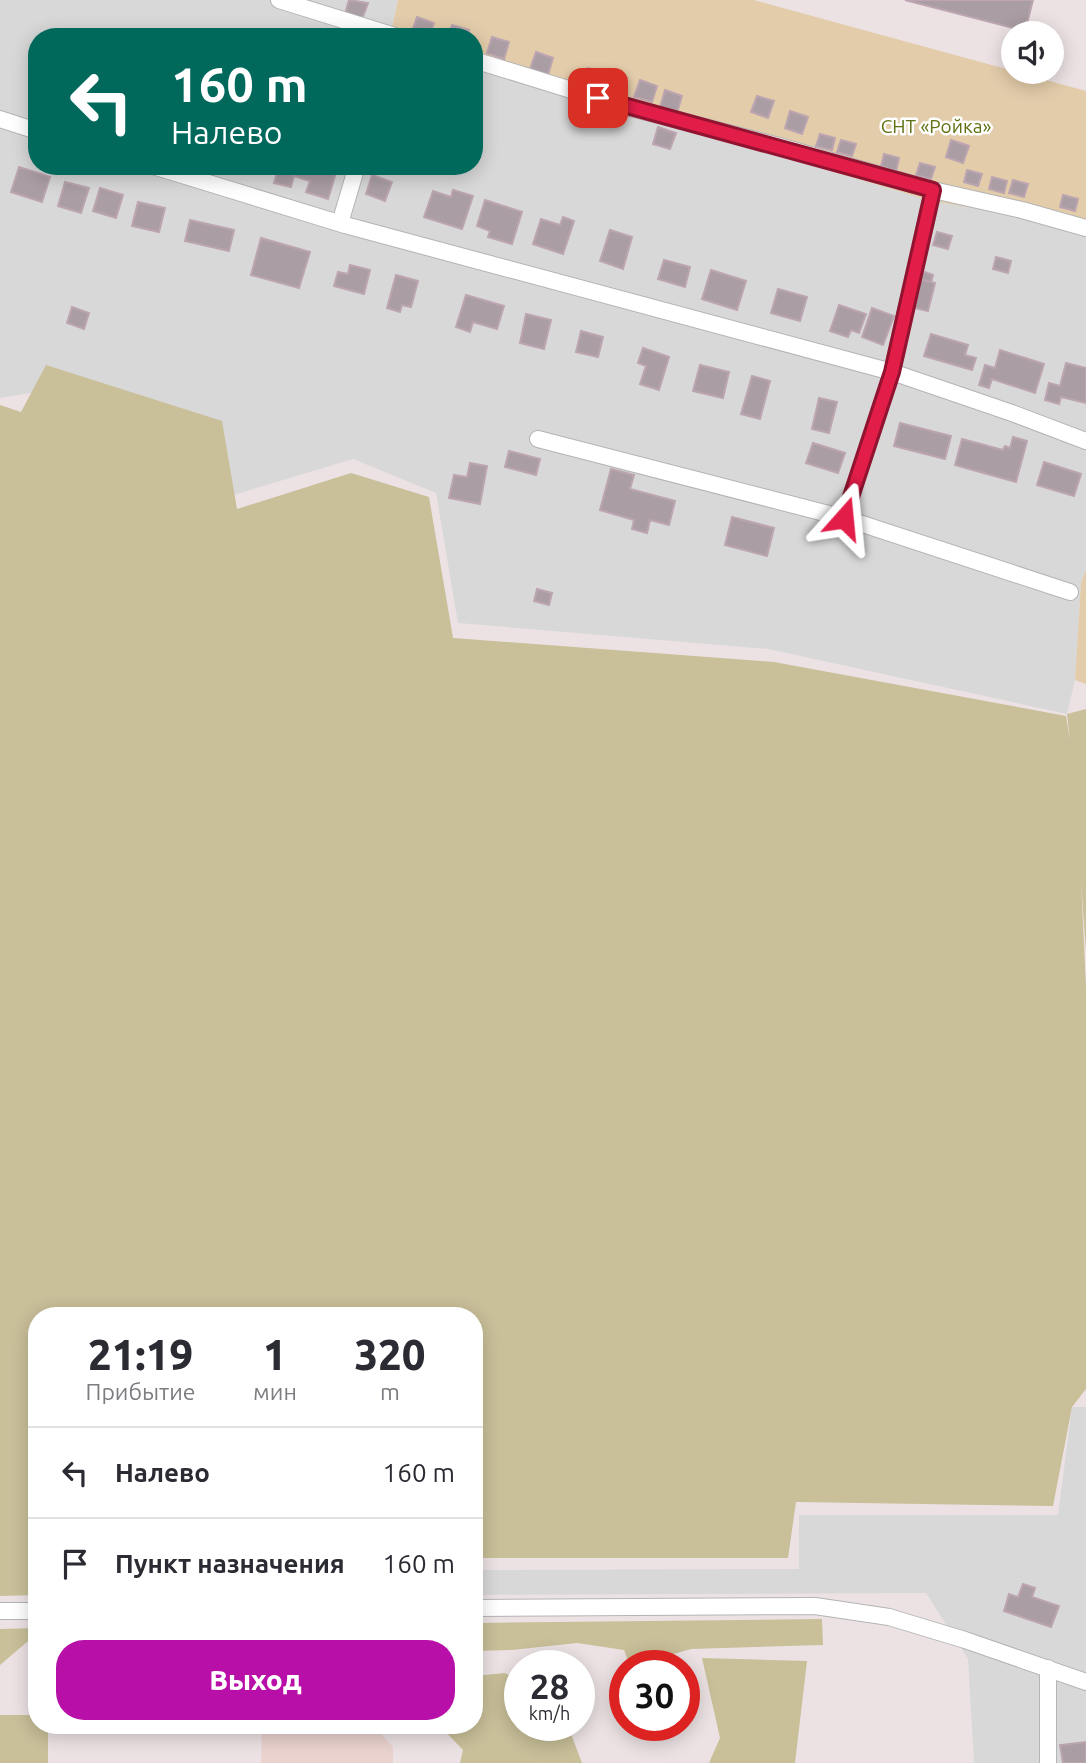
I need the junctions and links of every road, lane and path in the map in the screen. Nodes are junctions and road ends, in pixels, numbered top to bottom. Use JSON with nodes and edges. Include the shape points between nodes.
{"nodes":[{"id":1,"x":279,"y":0,"type":"edge"},
{"id":2,"x":363,"y":28,"type":"edge"},
{"id":3,"x":483,"y":63,"type":"edge"},
{"id":4,"x":0,"y":120,"type":"edge"},
{"id":5,"x":28,"y":128,"type":"edge"},
{"id":6,"x":183,"y":175,"type":"edge"},
{"id":7,"x":354,"y":175,"type":"edge"},
{"id":8,"x":933,"y":190,"type":"junction"},
{"id":9,"x":340,"y":223,"type":"junction"},
{"id":10,"x":1086,"y":228,"type":"edge"},
{"id":11,"x":892,"y":372,"type":"junction"},
{"id":12,"x":538,"y":439,"type":"dead end"},
{"id":13,"x":1086,"y":440,"type":"edge"},
{"id":14,"x":844,"y":518,"type":"junction"},
{"id":15,"x":1070,"y":592,"type":"dead end"},
{"id":16,"x":483,"y":1608,"type":"edge"},
{"id":17,"x":0,"y":1611,"type":"edge"},
{"id":18,"x":28,"y":1611,"type":"edge"},
{"id":19,"x":1048,"y":1668,"type":"junction"},
{"id":20,"x":1086,"y":1682,"type":"edge"},
{"id":21,"x":1048,"y":1763,"type":"edge"}],
"edges":[{"from":1,"to":2,"type":"street"},
{"from":3,"to":8,"type":"street"},
{"from":4,"to":5,"type":"street"},
{"from":6,"to":9,"type":"street"},
{"from":7,"to":9,"type":"street"},
{"from":8,"to":10,"type":"street"},
{"from":8,"to":11,"type":"street"},
{"from":9,"to":11,"type":"street"},
{"from":11,"to":13,"type":"street"},
{"from":11,"to":14,"type":"street"},
{"from":12,"to":14,"type":"street"},
{"from":14,"to":15,"type":"street"},
{"from":16,"to":19,"type":"street","via":[[815,1606],[889,1617]]},
{"from":17,"to":18,"type":"street"},
{"from":19,"to":20,"type":"street"},
{"from":19,"to":21,"type":"street"}]}
